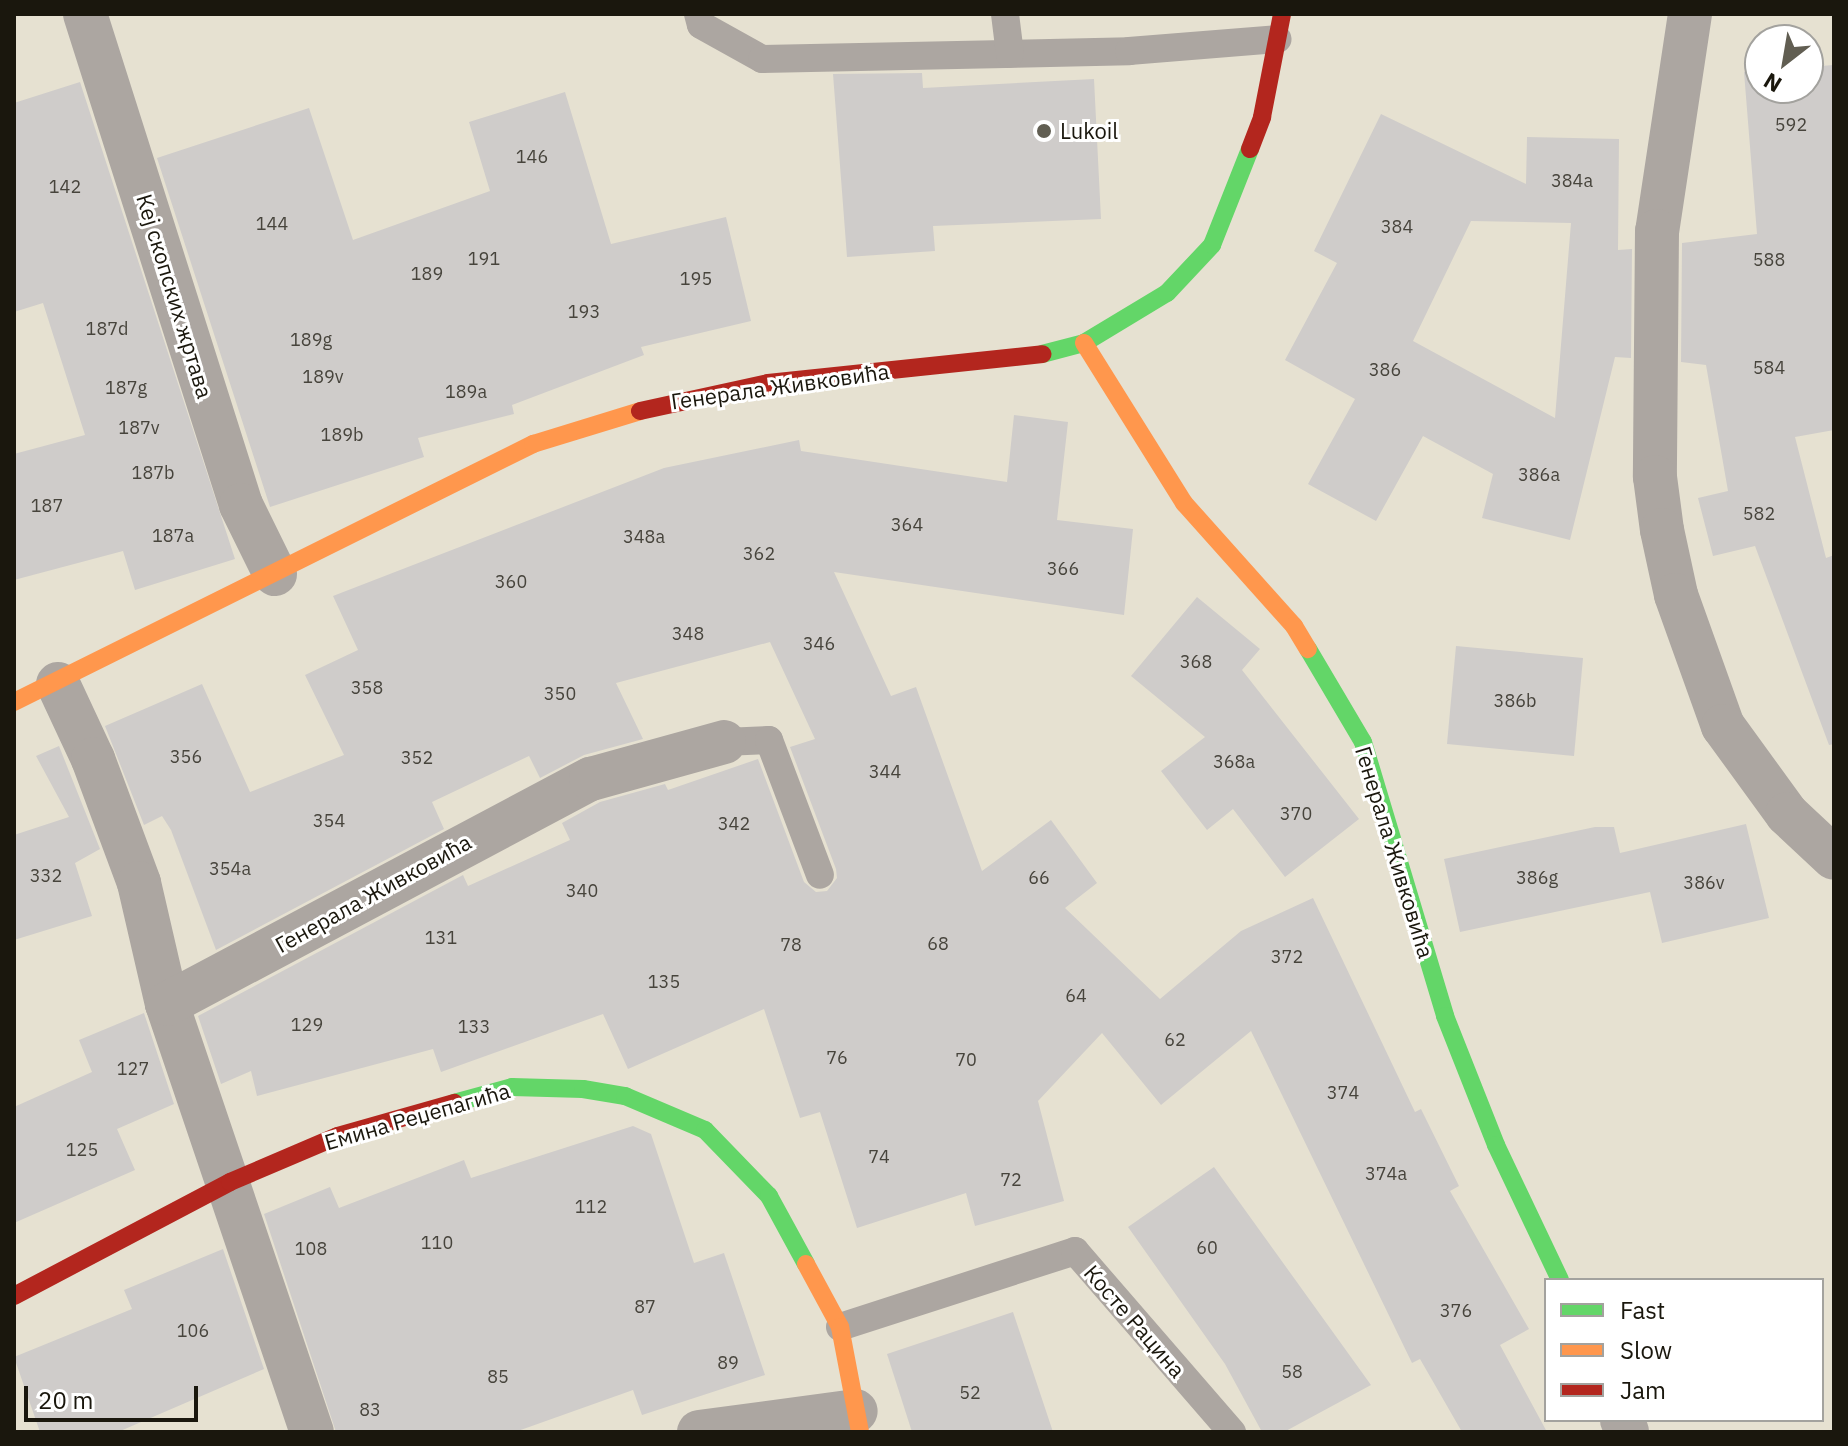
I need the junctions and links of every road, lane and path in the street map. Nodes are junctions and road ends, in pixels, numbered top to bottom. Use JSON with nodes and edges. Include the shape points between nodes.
{"nodes":[{"id":1,"x":85,"y":14,"type":"edge"},
{"id":2,"x":698,"y":14,"type":"edge"},
{"id":3,"x":1005,"y":14,"type":"edge"},
{"id":4,"x":1690,"y":14,"type":"edge"},
{"id":5,"x":1280,"y":27,"type":"edge"},
{"id":6,"x":1010,"y":54,"type":"junction"},
{"id":7,"x":1084,"y":343,"type":"junction"},
{"id":8,"x":275,"y":574,"type":"junction"},
{"id":9,"x":58,"y":684,"type":"junction"},
{"id":10,"x":14,"y":702,"type":"edge"},
{"id":11,"x":724,"y":742,"type":"joint"},
{"id":12,"x":1834,"y":858,"type":"edge"},
{"id":13,"x":820,"y":875,"type":"dead end"},
{"id":14,"x":167,"y":1004,"type":"junction"},
{"id":15,"x":230,"y":1182,"type":"junction"},
{"id":16,"x":1559,"y":1278,"type":"edge"},
{"id":17,"x":14,"y":1296,"type":"edge"},
{"id":18,"x":840,"y":1327,"type":"junction"},
{"id":19,"x":858,"y":1422,"type":"edge"},
{"id":20,"x":312,"y":1432,"type":"edge"},
{"id":21,"x":699,"y":1432,"type":"edge"},
{"id":22,"x":1232,"y":1432,"type":"edge"}],
"edges":[{"from":1,"to":8,"type":"street","name":"Кеј скопских жртава","via":[[241,505]]},
{"from":2,"to":6,"type":"lane","via":[[701,25],[762,59]]},
{"from":3,"to":6,"type":"lane"},
{"from":4,"to":12,"type":"street","via":[[1657,231],[1655,477],[1662,530],[1680,609],[1723,726],[1787,814]]},
{"from":5,"to":6,"type":"lane"},
{"from":5,"to":7,"type":"street","name":"Генерала Живковића","via":[[1249,159],[1212,245],[1167,293]]},
{"from":7,"to":8,"type":"street","name":"Генерала Живковића","via":[[979,363],[768,383],[647,405],[533,444]]},
{"from":7,"to":16,"type":"street","name":"Генерала Живковића","via":[[1184,503],[1294,626],[1363,742],[1445,1016],[1496,1145]]},
{"from":8,"to":9,"type":"street","name":"Генерала Живковића"},
{"from":9,"to":10,"type":"street","name":"Генерала Живковића"},
{"from":9,"to":14,"type":"street","via":[[93,759],[139,883]]},
{"from":11,"to":13,"type":"lane","name":"Генерала Живковића","via":[[769,740]]},
{"from":11,"to":14,"type":"street","name":"Генерала Живковића","via":[[591,779]]},
{"from":14,"to":15,"type":"street"},
{"from":15,"to":17,"type":"street","name":"Емина Реџепагића"},
{"from":15,"to":18,"type":"street","name":"Емина Реџепагића","via":[[399,1116],[512,1087],[549,1084],[625,1096],[705,1130],[737,1158],[769,1196]]},
{"from":15,"to":20,"type":"street"},
{"from":18,"to":19,"type":"street"},
{"from":18,"to":22,"type":"lane","name":"Косте Рацина","via":[[1075,1251]]},
{"from":19,"to":21,"type":"street"}]}
